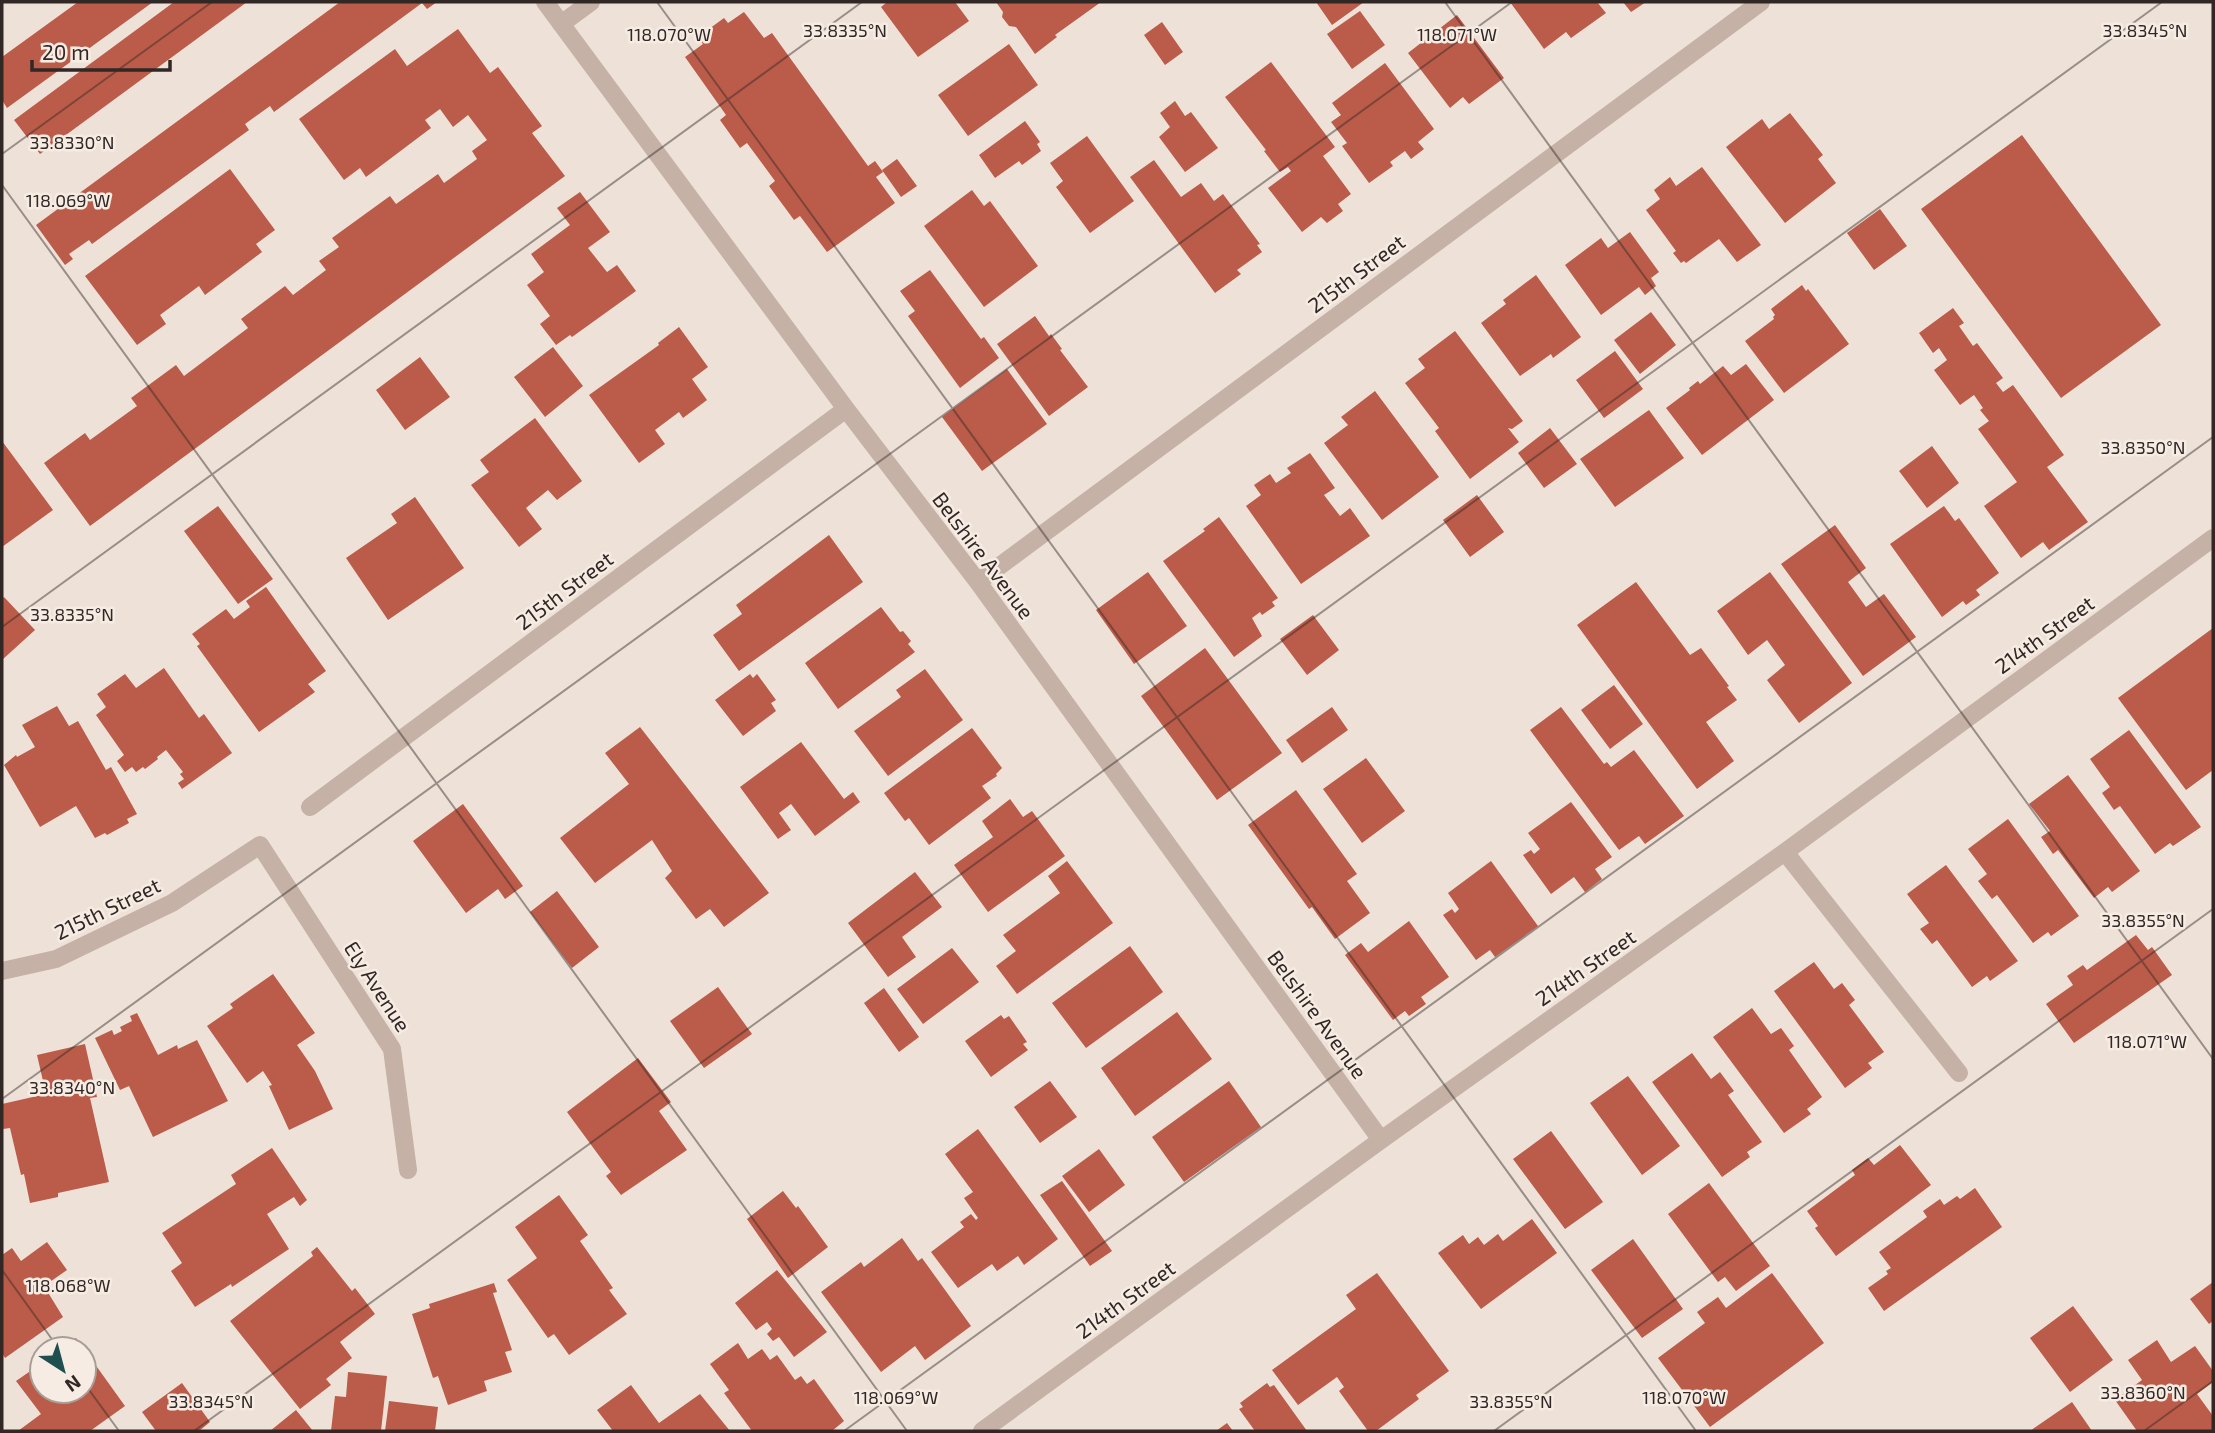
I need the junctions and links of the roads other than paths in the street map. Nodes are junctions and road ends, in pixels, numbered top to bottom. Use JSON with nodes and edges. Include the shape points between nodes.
{"nodes":[{"id":1,"x":545,"y":2,"type":"edge"},
{"id":2,"x":591,"y":2,"type":"edge"},
{"id":3,"x":1761,"y":2,"type":"edge"},
{"id":4,"x":561,"y":24,"type":"junction"},
{"id":5,"x":846,"y":409,"type":"junction"},
{"id":6,"x":2213,"y":538,"type":"edge"},
{"id":7,"x":978,"y":582,"type":"junction"},
{"id":8,"x":310,"y":807,"type":"dead end"},
{"id":9,"x":260,"y":845,"type":"joint"},
{"id":10,"x":1785,"y":852,"type":"junction"},
{"id":11,"x":2,"y":971,"type":"edge"},
{"id":12,"x":1959,"y":1073,"type":"dead end"},
{"id":13,"x":1381,"y":1140,"type":"junction"},
{"id":14,"x":408,"y":1170,"type":"dead end"},
{"id":15,"x":982,"y":1431,"type":"edge"}],
"edges":[{"from":1,"to":4,"type":"street","name":"Belshire Avenue"},
{"from":2,"to":4,"type":"street"},
{"from":3,"to":7,"type":"street","name":"215th Street"},
{"from":4,"to":5,"type":"street","name":"Belshire Avenue"},
{"from":5,"to":7,"type":"street","name":"Belshire Avenue"},
{"from":5,"to":8,"type":"street","name":"215th Street"},
{"from":6,"to":10,"type":"street","name":"214th Street"},
{"from":7,"to":13,"type":"street","name":"Belshire Avenue"},
{"from":9,"to":11,"type":"street","name":"215th Street","via":[[172,903],[56,959]]},
{"from":9,"to":14,"type":"street","name":"Ely Avenue","via":[[392,1049]]},
{"from":10,"to":12,"type":"street"},
{"from":10,"to":13,"type":"street","name":"214th Street"},
{"from":13,"to":15,"type":"street","name":"214th Street"}]}
